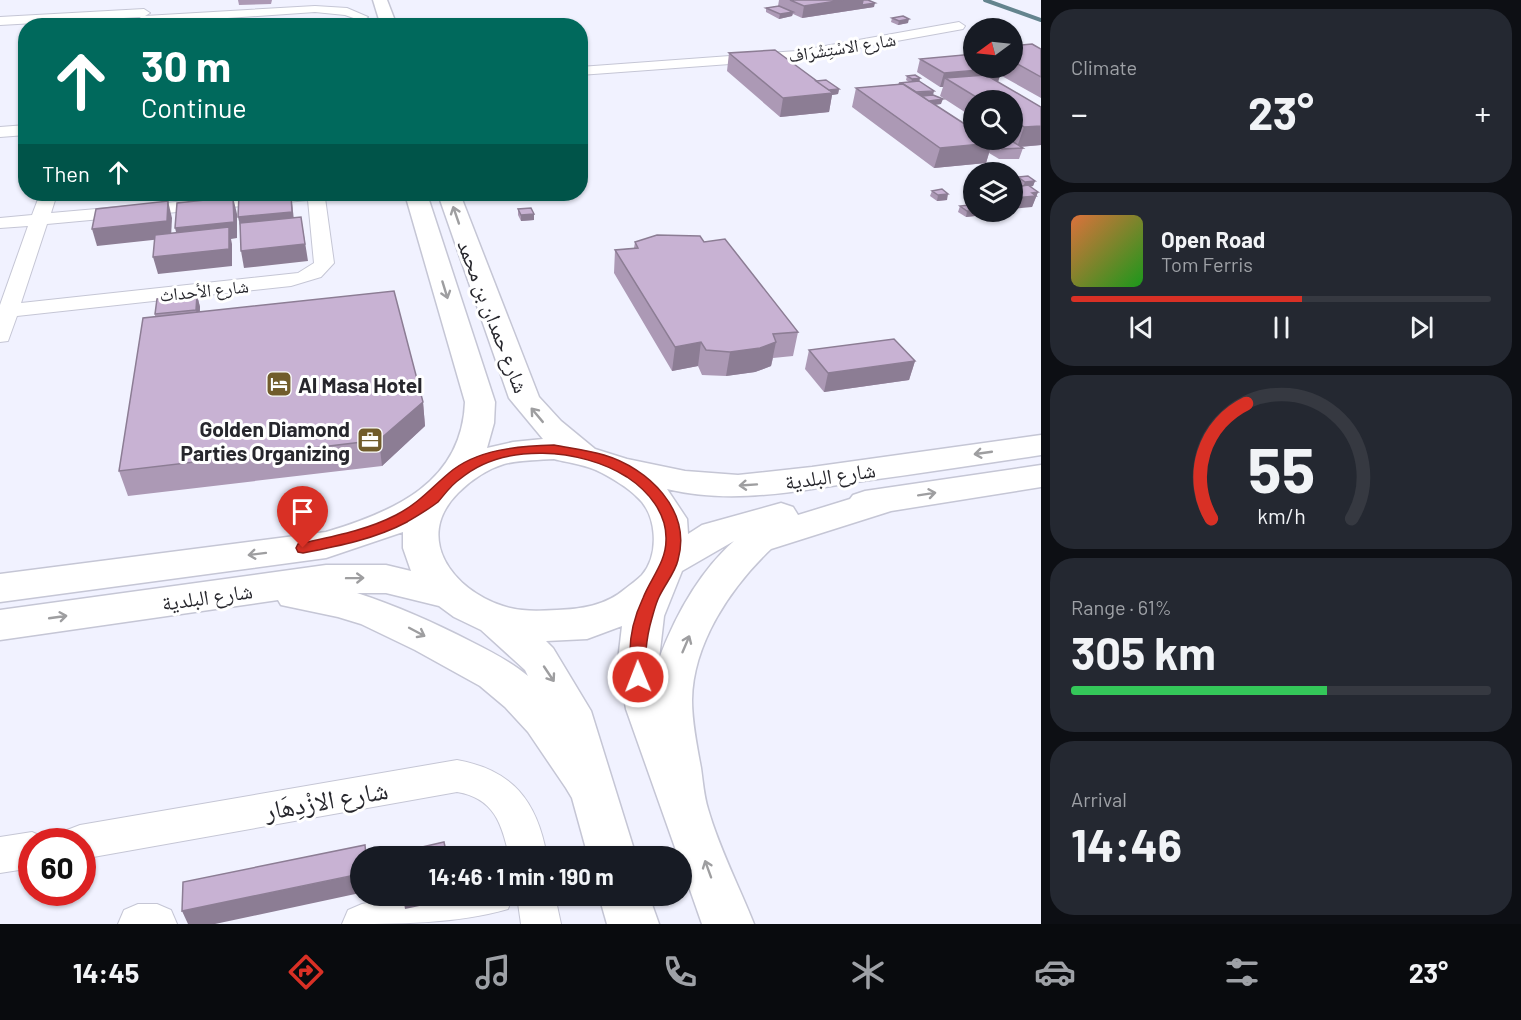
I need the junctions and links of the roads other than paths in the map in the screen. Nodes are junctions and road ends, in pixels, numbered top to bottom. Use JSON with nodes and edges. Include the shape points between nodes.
{"nodes":[{"id":1,"x":115,"y":0,"type":"edge"},
{"id":2,"x":147,"y":0,"type":"edge"},
{"id":3,"x":347,"y":0,"type":"edge"},
{"id":4,"x":357,"y":0,"type":"edge"},
{"id":5,"x":380,"y":0,"type":"edge"},
{"id":6,"x":315,"y":9,"type":"junction"},
{"id":7,"x":294,"y":10,"type":"junction"},
{"id":8,"x":109,"y":18,"type":"edge"},
{"id":9,"x":142,"y":18,"type":"edge"},
{"id":10,"x":159,"y":18,"type":"edge"},
{"id":11,"x":295,"y":18,"type":"edge"},
{"id":12,"x":358,"y":18,"type":"edge"},
{"id":13,"x":362,"y":18,"type":"edge"},
{"id":14,"x":386,"y":18,"type":"edge"},
{"id":15,"x":0,"y":21,"type":"edge"},
{"id":16,"x":18,"y":21,"type":"edge"},
{"id":17,"x":959,"y":26,"type":"dead end"},
{"id":18,"x":588,"y":71,"type":"edge"},
{"id":19,"x":18,"y":131,"type":"edge"},
{"id":20,"x":0,"y":132,"type":"edge"},
{"id":21,"x":46,"y":201,"type":"edge"},
{"id":22,"x":95,"y":201,"type":"edge"},
{"id":23,"x":242,"y":201,"type":"edge"},
{"id":24,"x":318,"y":201,"type":"edge"},
{"id":25,"x":414,"y":201,"type":"edge"},
{"id":26,"x":452,"y":201,"type":"edge"},
{"id":27,"x":91,"y":215,"type":"junction"},
{"id":28,"x":39,"y":220,"type":"junction"},
{"id":29,"x":0,"y":223,"type":"edge"},
{"id":30,"x":9,"y":311,"type":"junction"},
{"id":31,"x":0,"y":336,"type":"edge"},
{"id":32,"x":1041,"y":445,"type":"edge"},
{"id":33,"x":581,"y":453,"type":"junction"},
{"id":34,"x":619,"y":466,"type":"junction"},
{"id":35,"x":455,"y":475,"type":"junction"},
{"id":36,"x":1041,"y":476,"type":"edge"},
{"id":37,"x":431,"y":500,"type":"junction"},
{"id":38,"x":886,"y":500,"type":"junction"},
{"id":39,"x":666,"y":570,"type":"junction"},
{"id":40,"x":0,"y":588,"type":"edge"},
{"id":41,"x":239,"y":591,"type":"junction"},
{"id":42,"x":448,"y":594,"type":"junction"},
{"id":43,"x":493,"y":618,"type":"junction"},
{"id":44,"x":0,"y":625,"type":"edge"},
{"id":45,"x":591,"y":788,"type":"junction"},
{"id":46,"x":684,"y":805,"type":"junction"},
{"id":47,"x":96,"y":839,"type":"edge"},
{"id":48,"x":525,"y":846,"type":"edge"},
{"id":49,"x":609,"y":846,"type":"edge"},
{"id":50,"x":18,"y":852,"type":"edge"},
{"id":51,"x":0,"y":855,"type":"edge"},
{"id":52,"x":447,"y":906,"type":"edge"},
{"id":53,"x":538,"y":906,"type":"edge"},
{"id":54,"x":627,"y":906,"type":"edge"},
{"id":55,"x":138,"y":924,"type":"edge"},
{"id":56,"x":158,"y":924,"type":"edge"},
{"id":57,"x":362,"y":924,"type":"edge"},
{"id":58,"x":541,"y":924,"type":"edge"},
{"id":59,"x":633,"y":924,"type":"edge"},
{"id":60,"x":728,"y":924,"type":"edge"}],
"edges":[{"from":1,"to":8,"type":"street"},
{"from":2,"to":9,"type":"street"},
{"from":3,"to":6,"type":"street"},
{"from":4,"to":13,"type":"main road"},
{"from":5,"to":14,"type":"main road"},
{"from":6,"to":7,"type":"street"},
{"from":6,"to":12,"type":"street","via":[[347,12]]},
{"from":7,"to":10,"type":"street"},
{"from":7,"to":11,"type":"street"},
{"from":15,"to":16,"type":"street"},
{"from":17,"to":18,"type":"street","name":"شارع الاسْتِشْرَاف","via":[[797,55]]},
{"from":19,"to":20,"type":"street"},
{"from":21,"to":28,"type":"street"},
{"from":22,"to":27,"type":"street"},
{"from":23,"to":27,"type":"street"},
{"from":24,"to":30,"type":"street","name":"شارع الأحداث","via":[[324,263],[310,276]]},
{"from":25,"to":35,"type":"main road","name":"شارع حمدان بن محمد","one_way":true,"via":[[480,402],[478,434]]},
{"from":33,"to":26,"type":"main road","name":"شارع حمدان بن محمد","one_way":true,"via":[[554,434],[524,398]]},
{"from":27,"to":28,"type":"street"},
{"from":28,"to":29,"type":"street"},
{"from":28,"to":30,"type":"street"},
{"from":30,"to":31,"type":"street"},
{"from":32,"to":34,"type":"main road","name":"شارع البلدية","one_way":true,"via":[[738,486],[685,482]]},
{"from":33,"to":34,"type":"main road"},
{"from":33,"to":35,"type":"main road","via":[[545,449],[501,454]]},
{"from":34,"to":39,"type":"main road","via":[[658,497],[670,517],[674,539]]},
{"from":35,"to":37,"type":"main road"},
{"from":38,"to":36,"type":"main road","name":"شارع البلدية","one_way":true},
{"from":37,"to":40,"type":"main road","name":"شارع البلدية","one_way":true,"via":[[380,529],[326,545]]},
{"from":37,"to":42,"type":"main road","via":[[422,518],[419,537],[423,557]]},
{"from":38,"to":39,"type":"main road","name":"شارع البلدية","via":[[770,517],[715,534]]},
{"from":46,"to":38,"type":"main road","one_way":true,"via":[[671,698],[688,638],[724,574],[758,540]]},
{"from":39,"to":43,"type":"main road","name":"شارع البلدية","via":[[640,601],[609,618],[571,627],[531,627]]},
{"from":39,"to":46,"type":"main road","via":[[641,627],[638,677]]},
{"from":41,"to":42,"type":"main road","name":"شارع البلدية","one_way":true,"via":[[357,577],[386,579]]},
{"from":44,"to":41,"type":"main road","name":"شارع البلدية","one_way":true},
{"from":41,"to":45,"type":"main road","one_way":true,"via":[[317,598],[368,609],[484,668],[534,709]]},
{"from":42,"to":43,"type":"main road"},
{"from":43,"to":45,"type":"main road","one_way":true,"via":[[539,659],[554,681],[581,742]]},
{"from":45,"to":49,"type":"main road"},
{"from":60,"to":46,"type":"main road","one_way":true},
{"from":47,"to":48,"type":"street","name":"شارع الازْدِهَار","via":[[458,776],[488,784],[501,795]]},
{"from":50,"to":51,"type":"street"},
{"from":52,"to":57,"type":"street"},
{"from":53,"to":58,"type":"street"},
{"from":54,"to":59,"type":"main road"},
{"from":55,"to":56,"type":"street"}]}
